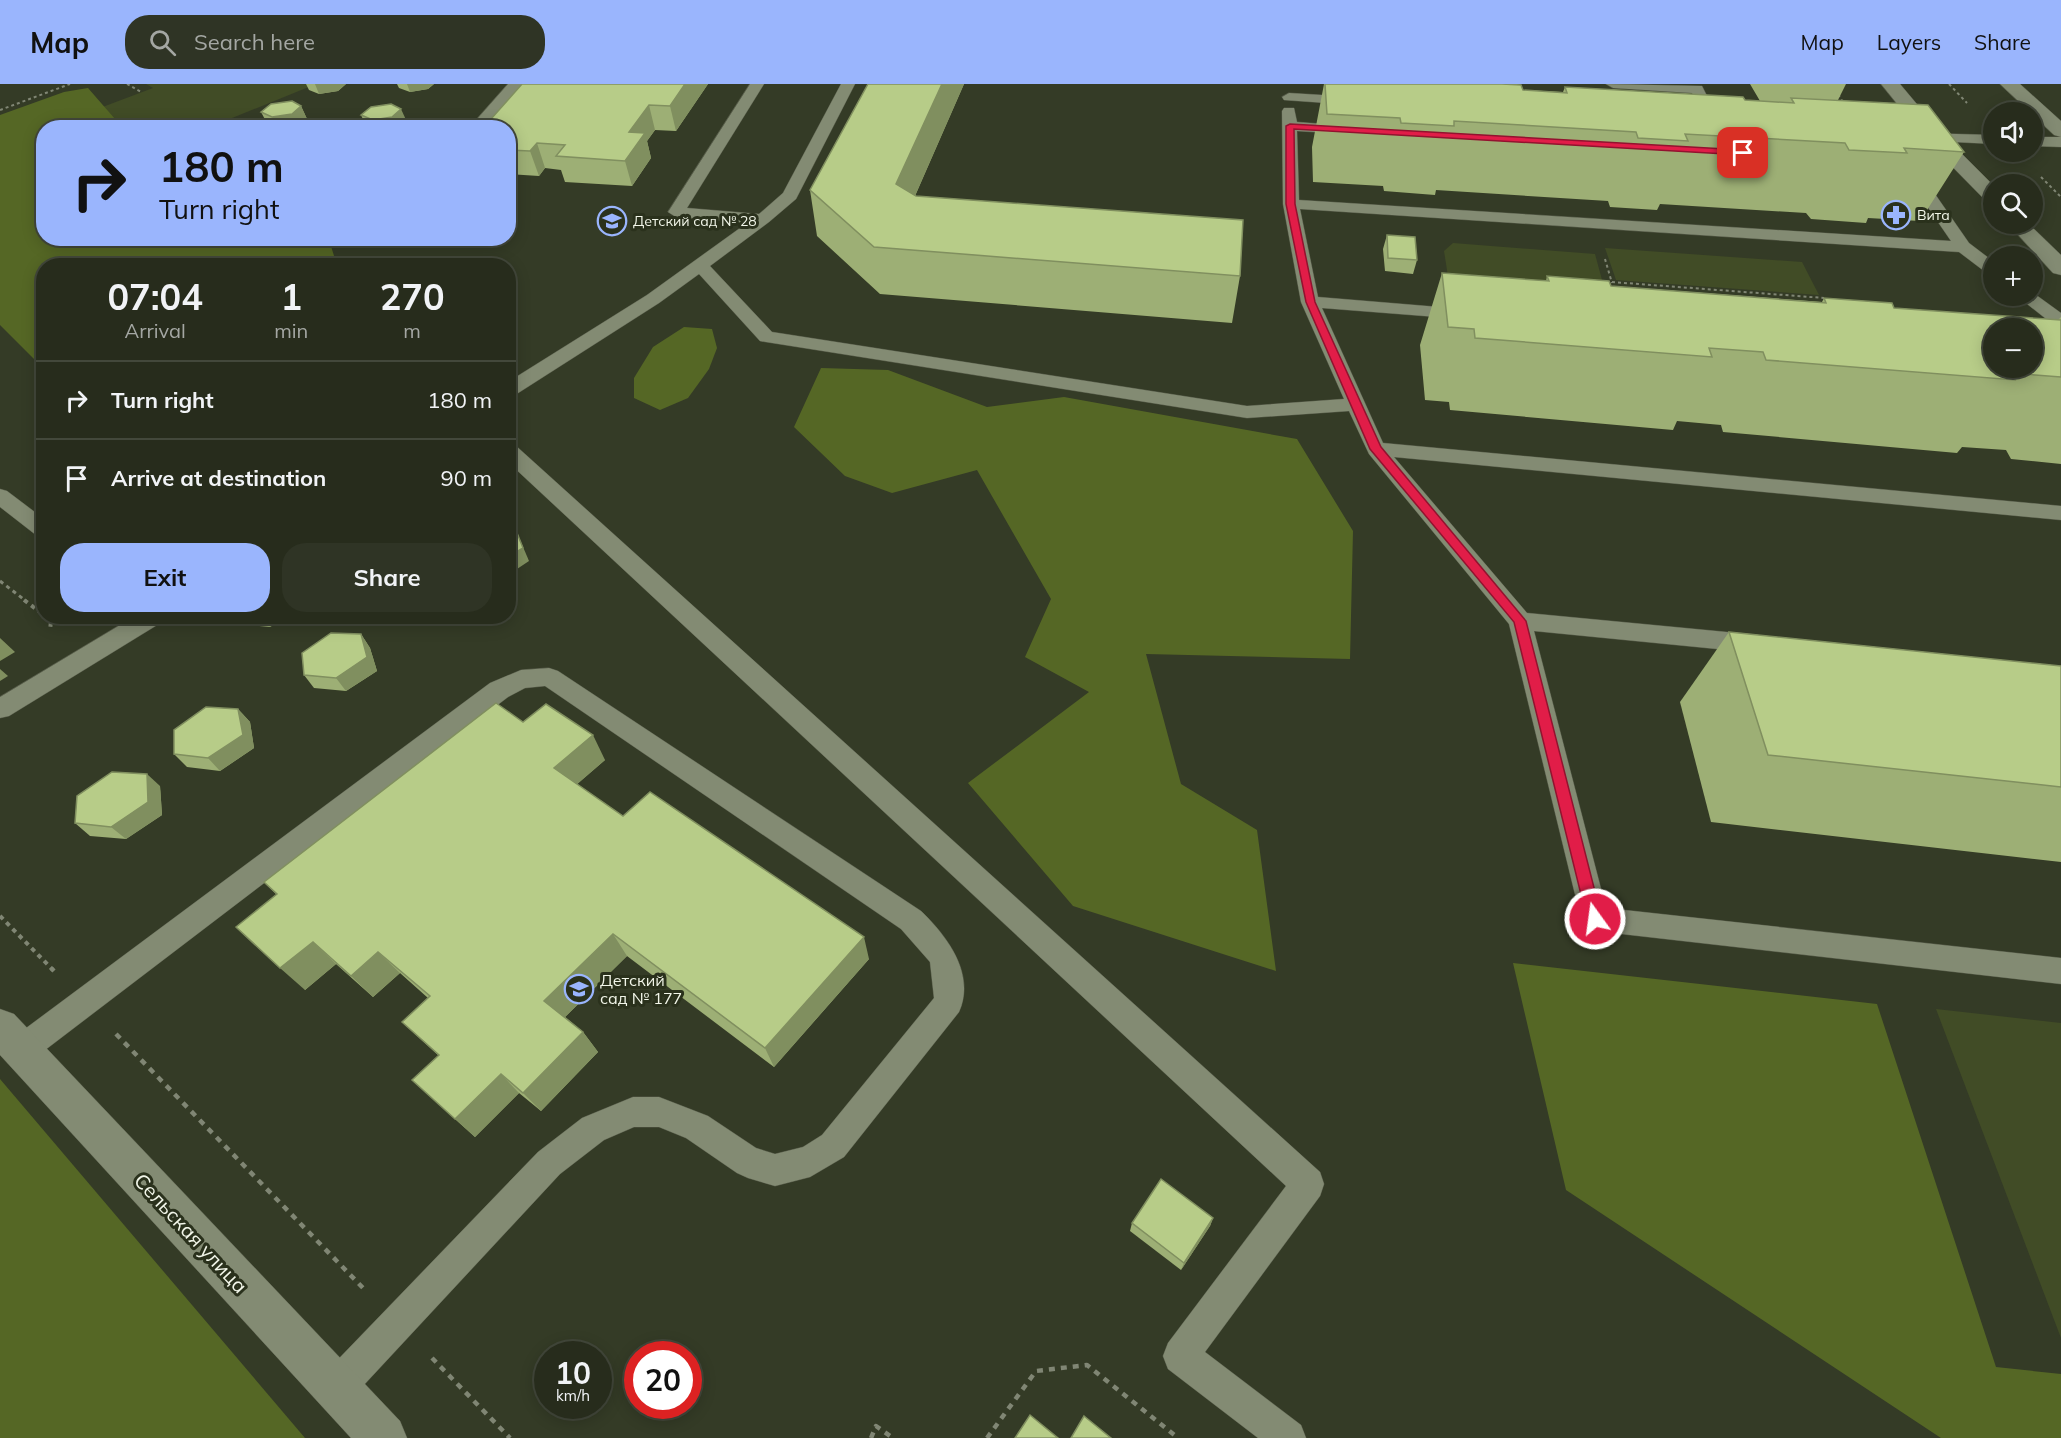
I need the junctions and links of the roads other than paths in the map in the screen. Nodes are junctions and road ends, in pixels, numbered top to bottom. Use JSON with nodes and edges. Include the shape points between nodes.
{"nodes":[{"id":1,"x":516,"y":84,"type":"edge"},
{"id":2,"x":757,"y":84,"type":"edge"},
{"id":3,"x":848,"y":84,"type":"edge"},
{"id":4,"x":1613,"y":84,"type":"edge"},
{"id":5,"x":1890,"y":84,"type":"edge"},
{"id":6,"x":2009,"y":84,"type":"edge"},
{"id":7,"x":1286,"y":91,"type":"edge"},
{"id":8,"x":1372,"y":102,"type":"edge"},
{"id":9,"x":483,"y":120,"type":"edge"},
{"id":10,"x":1714,"y":124,"type":"edge"},
{"id":11,"x":1290,"y":126,"type":"junction"},
{"id":12,"x":1361,"y":130,"type":"edge"},
{"id":13,"x":2061,"y":131,"type":"edge"},
{"id":14,"x":1861,"y":133,"type":"edge"},
{"id":15,"x":1935,"y":138,"type":"junction"},
{"id":16,"x":1983,"y":140,"type":"edge"},
{"id":17,"x":2043,"y":141,"type":"edge"},
{"id":18,"x":2061,"y":142,"type":"edge"},
{"id":19,"x":1904,"y":162,"type":"edge"},
{"id":20,"x":1983,"y":187,"type":"edge"},
{"id":21,"x":1291,"y":204,"type":"junction"},
{"id":22,"x":763,"y":219,"type":"junction"},
{"id":23,"x":2028,"y":234,"type":"edge"},
{"id":24,"x":1963,"y":247,"type":"junction"},
{"id":25,"x":1983,"y":262,"type":"edge"},
{"id":26,"x":700,"y":265,"type":"junction"},
{"id":27,"x":2061,"y":268,"type":"edge"},
{"id":28,"x":1310,"y":302,"type":"junction"},
{"id":29,"x":2039,"y":306,"type":"edge"},
{"id":30,"x":1475,"y":315,"type":"edge"},
{"id":31,"x":2061,"y":322,"type":"edge"},
{"id":32,"x":516,"y":386,"type":"edge"},
{"id":33,"x":1356,"y":404,"type":"junction"},
{"id":34,"x":1376,"y":449,"type":"junction"},
{"id":35,"x":516,"y":457,"type":"edge"},
{"id":36,"x":0,"y":496,"type":"edge"},
{"id":37,"x":2061,"y":513,"type":"edge"},
{"id":38,"x":36,"y":524,"type":"edge"},
{"id":39,"x":1520,"y":621,"type":"junction"},
{"id":40,"x":141,"y":624,"type":"edge"},
{"id":41,"x":1779,"y":646,"type":"edge"},
{"id":42,"x":0,"y":709,"type":"edge"},
{"id":43,"x":2061,"y":971,"type":"edge"},
{"id":44,"x":10,"y":1039,"type":"edge"},
{"id":45,"x":336,"y":1388,"type":"junction"},
{"id":46,"x":383,"y":1438,"type":"edge"},
{"id":47,"x":1288,"y":1438,"type":"edge"}],
"edges":[{"from":1,"to":9,"type":"lane"},
{"from":2,"to":22,"type":"lane","via":[[676,212]]},
{"from":3,"to":22,"type":"lane","via":[[790,196]]},
{"from":4,"to":10,"type":"lane","via":[[1697,89]]},
{"from":5,"to":15,"type":"street"},
{"from":6,"to":13,"type":"street"},
{"from":7,"to":8,"type":"lane"},
{"from":7,"to":11,"type":"lane"},
{"from":11,"to":12,"type":"lane"},
{"from":11,"to":21,"type":"lane"},
{"from":14,"to":15,"type":"lane"},
{"from":15,"to":16,"type":"lane"},
{"from":15,"to":20,"type":"street"},
{"from":17,"to":18,"type":"lane"},
{"from":19,"to":24,"type":"lane"},
{"from":21,"to":24,"type":"lane"},
{"from":21,"to":28,"type":"lane"},
{"from":22,"to":26,"type":"lane"},
{"from":23,"to":27,"type":"street"},
{"from":24,"to":25,"type":"lane"},
{"from":26,"to":32,"type":"lane"},
{"from":26,"to":33,"type":"lane","via":[[766,337],[1247,412]]},
{"from":28,"to":30,"type":"lane"},
{"from":28,"to":33,"type":"lane"},
{"from":29,"to":31,"type":"lane"},
{"from":33,"to":34,"type":"lane"},
{"from":34,"to":37,"type":"lane"},
{"from":34,"to":39,"type":"lane"},
{"from":35,"to":47,"type":"lane","via":[[1308,1184],[1181,1356]]},
{"from":36,"to":38,"type":"lane"},
{"from":39,"to":41,"type":"lane"},
{"from":39,"to":43,"type":"lane","via":[[1595,919]]},
{"from":40,"to":42,"type":"lane"},
{"from":44,"to":45,"type":"street","name":"Сельская улица"},
{"from":44,"to":45,"type":"lane","via":[[84,1002],[499,690],[521,679],[549,677],[911,920],[932,940],[949,977],[949,1002],[833,1146],[810,1161],[775,1170],[748,1162],[697,1127],[659,1112],[633,1112],[592,1128],[549,1163]]},
{"from":45,"to":46,"type":"street","name":"Сельская улица"}]}
